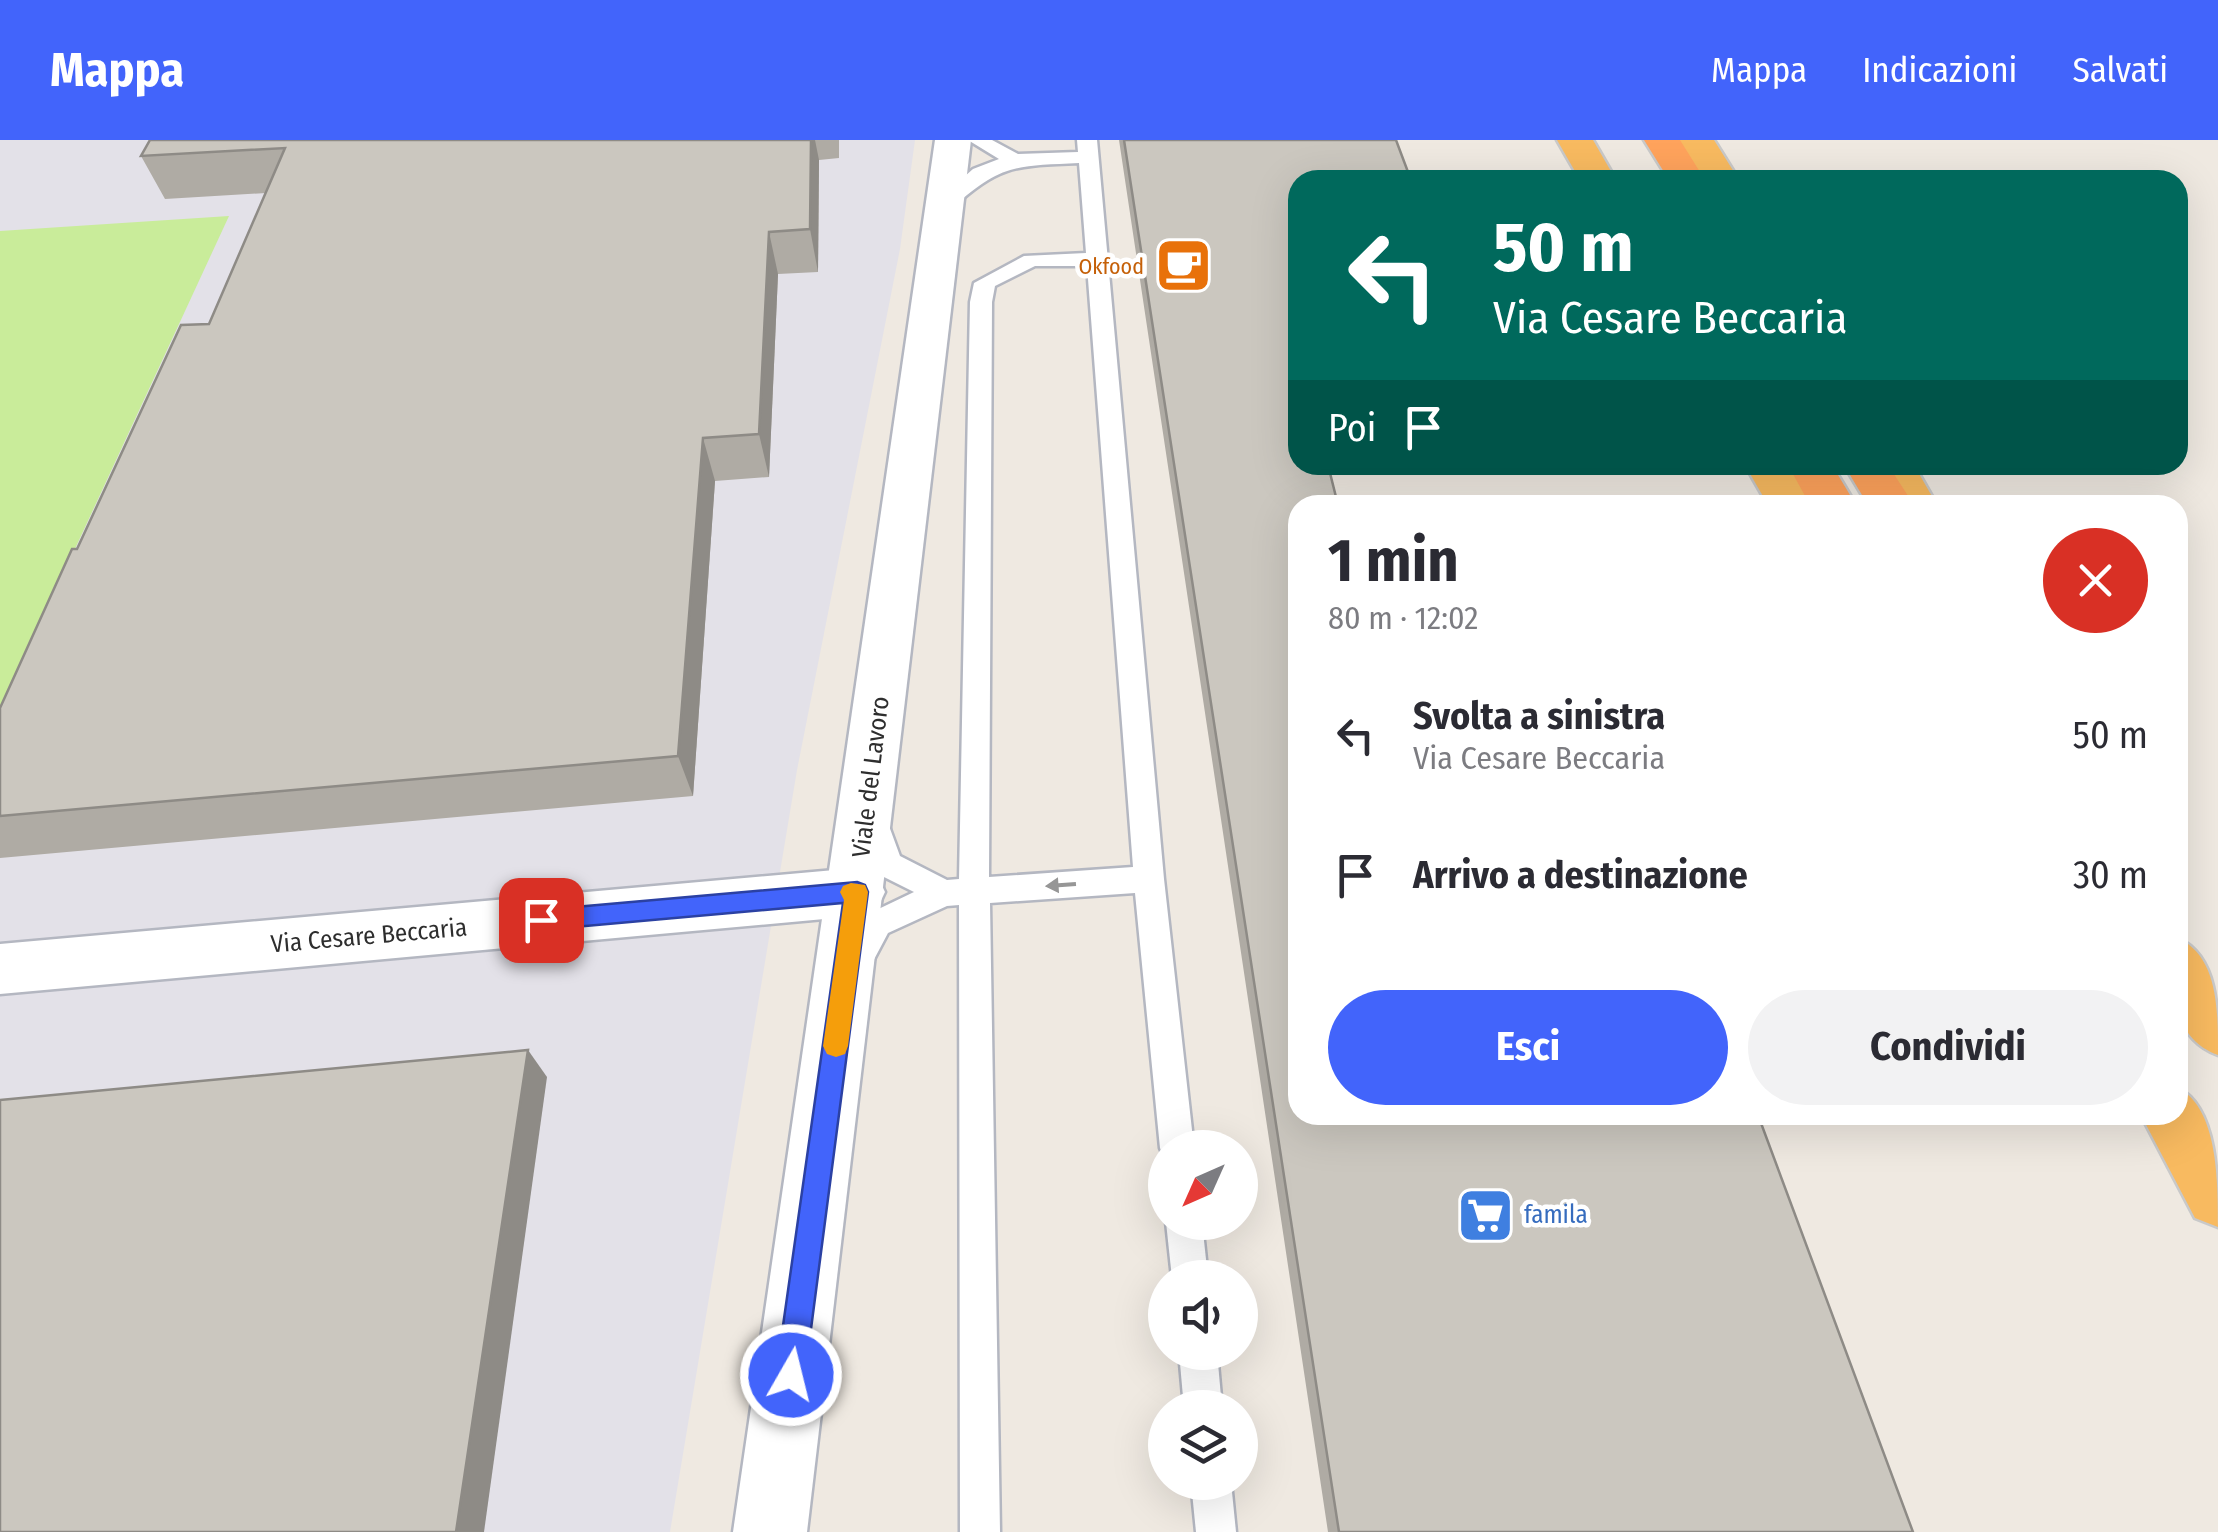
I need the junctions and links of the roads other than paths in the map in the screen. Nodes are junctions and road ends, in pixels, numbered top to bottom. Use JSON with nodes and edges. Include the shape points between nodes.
{"nodes":[{"id":1,"x":953,"y":140,"type":"edge"},
{"id":2,"x":978,"y":140,"type":"edge"},
{"id":3,"x":1575,"y":140,"type":"edge"},
{"id":4,"x":1629,"y":140,"type":"edge"},
{"id":5,"x":1662,"y":140,"type":"edge"},
{"id":6,"x":1696,"y":140,"type":"edge"},
{"id":7,"x":1718,"y":140,"type":"edge"},
{"id":8,"x":1089,"y":148,"type":"edge"},
{"id":9,"x":1015,"y":160,"type":"junction"},
{"id":10,"x":1592,"y":170,"type":"edge"},
{"id":11,"x":1646,"y":170,"type":"edge"},
{"id":12,"x":1681,"y":170,"type":"edge"},
{"id":13,"x":1715,"y":170,"type":"edge"},
{"id":14,"x":1734,"y":170,"type":"edge"},
{"id":15,"x":944,"y":204,"type":"junction"},
{"id":16,"x":1099,"y":259,"type":"junction"},
{"id":17,"x":868,"y":802,"type":"junction"},
{"id":18,"x":1148,"y":879,"type":"junction"},
{"id":19,"x":857,"y":892,"type":"junction"},
{"id":20,"x":959,"y":892,"type":"junction"},
{"id":21,"x":0,"y":969,"type":"edge"},
{"id":22,"x":2188,"y":979,"type":"edge"},
{"id":23,"x":844,"y":984,"type":"junction"},
{"id":24,"x":2218,"y":1028,"type":"edge"},
{"id":25,"x":2178,"y":1125,"type":"edge"},
{"id":26,"x":1174,"y":1130,"type":"edge"},
{"id":27,"x":2218,"y":1196,"type":"edge"},
{"id":28,"x":1213,"y":1500,"type":"edge"},
{"id":29,"x":770,"y":1532,"type":"edge"},
{"id":30,"x":980,"y":1532,"type":"edge"},
{"id":31,"x":1216,"y":1532,"type":"edge"}],
"edges":[{"from":1,"to":15,"type":"street","name":"Viale del Lavoro"},
{"from":2,"to":9,"type":"lane"},
{"from":3,"to":10,"type":"highway"},
{"from":4,"to":11,"type":"highway"},
{"from":5,"to":12,"type":"highway"},
{"from":6,"to":13,"type":"highway"},
{"from":7,"to":14,"type":"highway"},
{"from":8,"to":9,"type":"lane"},
{"from":8,"to":16,"type":"lane"},
{"from":9,"to":15,"type":"lane","via":[[980,173]]},
{"from":15,"to":17,"type":"street","name":"Viale del Lavoro"},
{"from":16,"to":18,"type":"lane"},
{"from":16,"to":20,"type":"lane","via":[[1032,260],[985,283],[980,302]]},
{"from":17,"to":19,"type":"street","name":"Viale del Lavoro"},
{"from":17,"to":20,"type":"lane","via":[[887,864]]},
{"from":18,"to":20,"type":"lane","one_way":true},
{"from":18,"to":26,"type":"lane"},
{"from":19,"to":21,"type":"street","name":"Via Cesare Beccaria"},
{"from":19,"to":23,"type":"street","name":"Viale del Lavoro"},
{"from":20,"to":23,"type":"lane","via":[[877,924]]},
{"from":20,"to":30,"type":"lane"},
{"from":22,"to":24,"type":"highway"},
{"from":23,"to":29,"type":"street","name":"Viale del Lavoro"},
{"from":25,"to":27,"type":"highway"},
{"from":28,"to":31,"type":"lane"}]}
